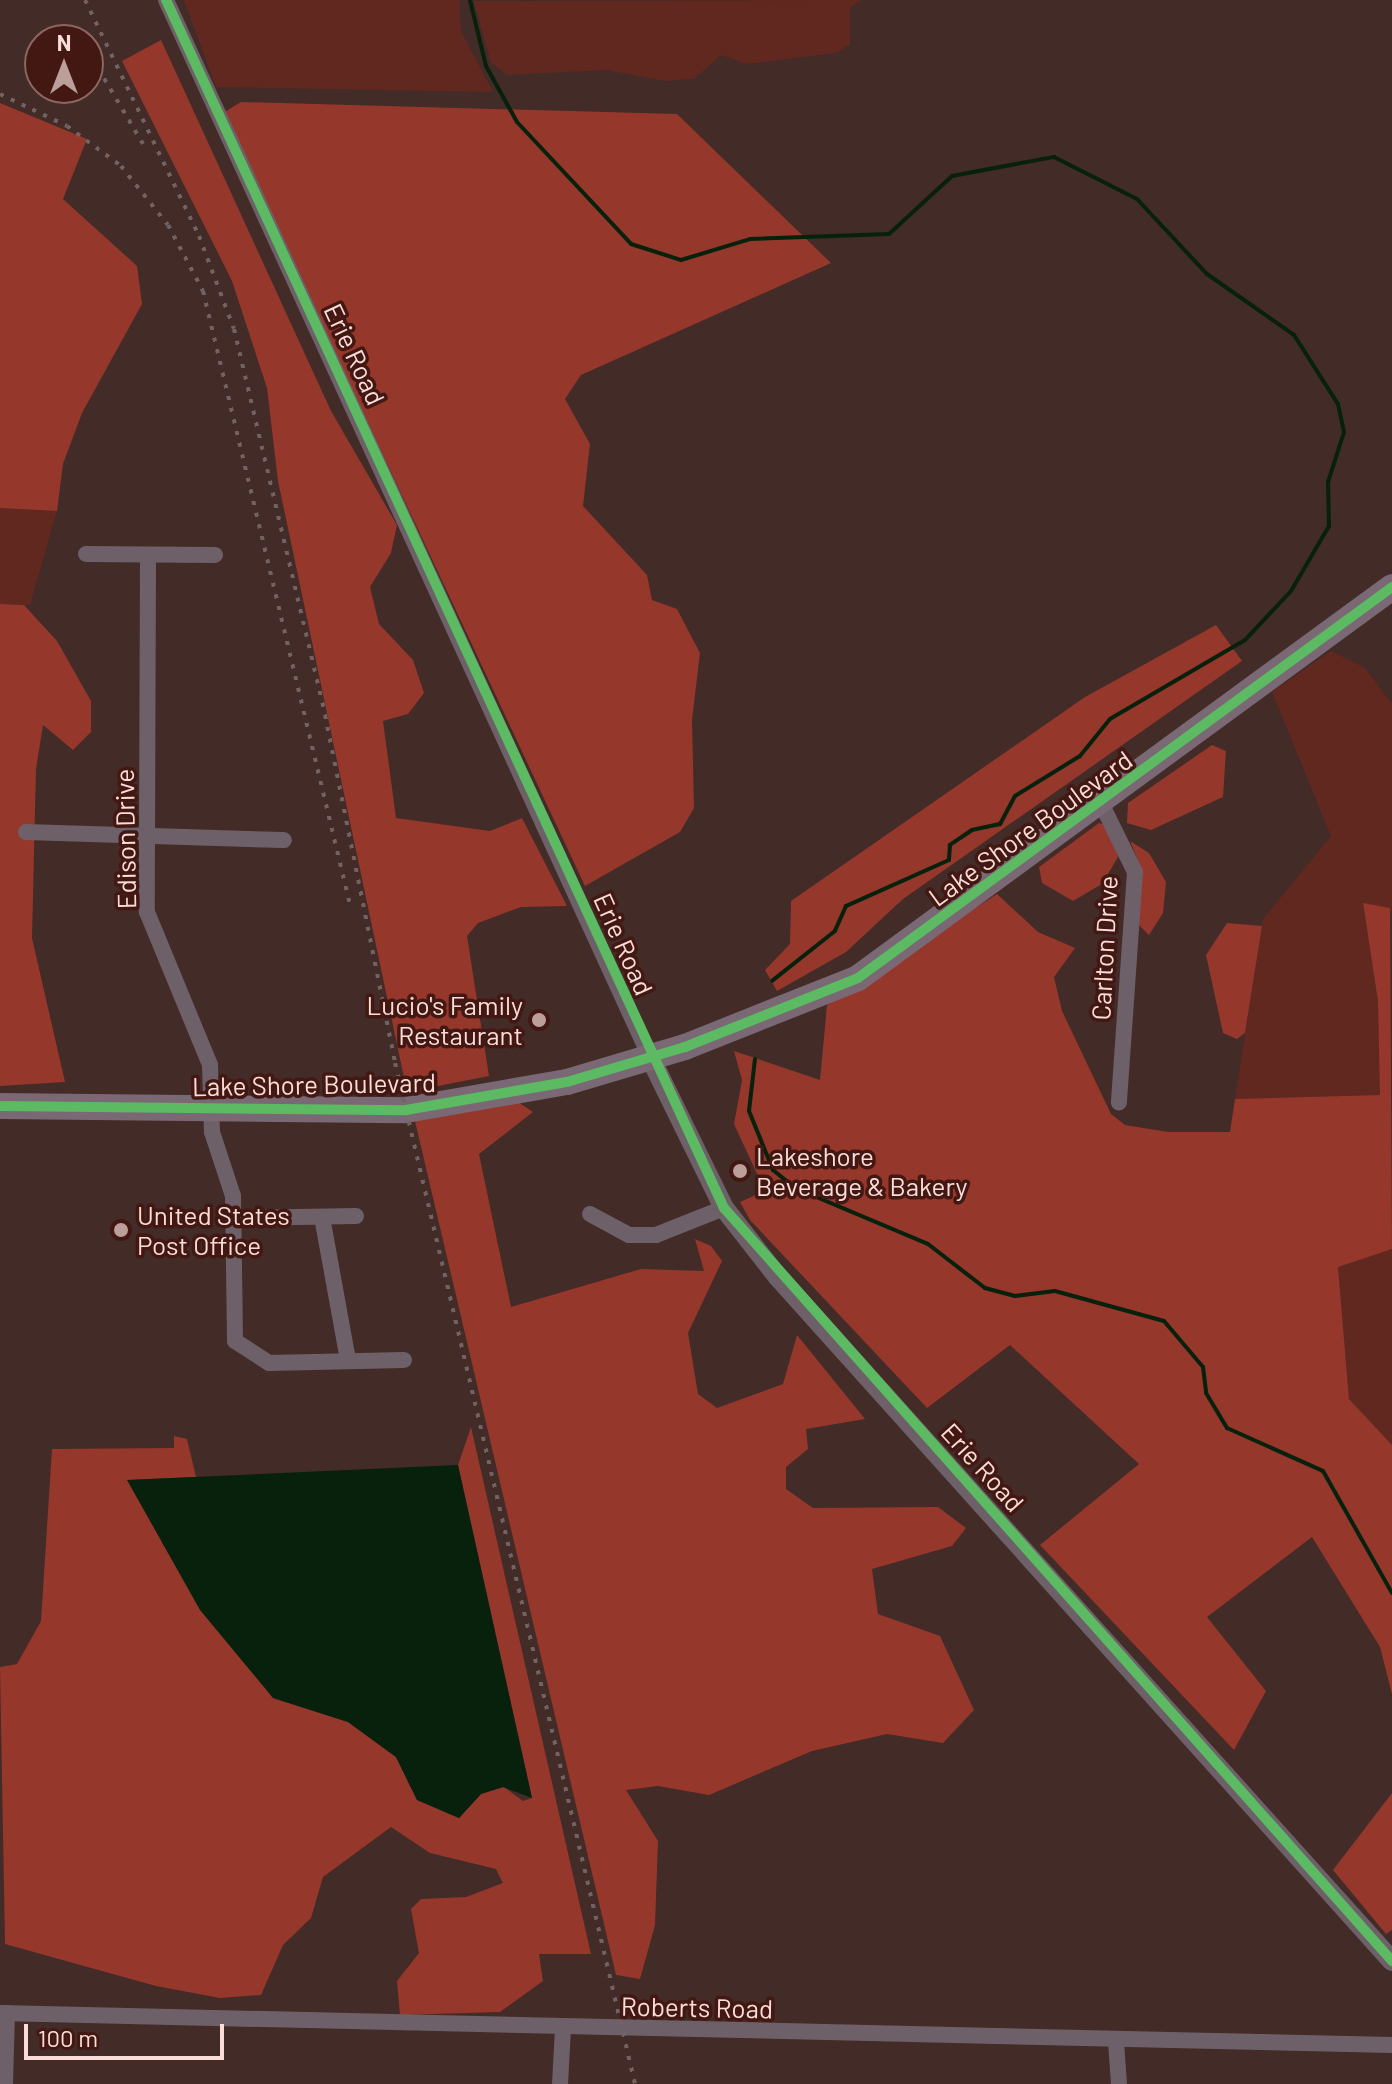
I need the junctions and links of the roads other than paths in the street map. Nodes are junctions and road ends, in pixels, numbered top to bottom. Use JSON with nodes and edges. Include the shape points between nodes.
{"nodes":[{"id":1,"x":166,"y":0,"type":"edge"},
{"id":2,"x":86,"y":554,"type":"dead end"},
{"id":3,"x":215,"y":555,"type":"dead end"},
{"id":4,"x":148,"y":556,"type":"junction"},
{"id":5,"x":1392,"y":587,"type":"edge"},
{"id":6,"x":1102,"y":805,"type":"junction"},
{"id":7,"x":26,"y":832,"type":"dead end"},
{"id":8,"x":146,"y":836,"type":"junction"},
{"id":9,"x":284,"y":840,"type":"dead end"},
{"id":10,"x":650,"y":1057,"type":"junction"},
{"id":11,"x":1119,"y":1102,"type":"dead end"},
{"id":12,"x":0,"y":1106,"type":"edge"},
{"id":13,"x":210,"y":1109,"type":"junction"},
{"id":14,"x":724,"y":1208,"type":"junction"},
{"id":15,"x":590,"y":1214,"type":"dead end"},
{"id":16,"x":356,"y":1216,"type":"dead end"},
{"id":17,"x":322,"y":1217,"type":"junction"},
{"id":18,"x":234,"y":1218,"type":"junction"},
{"id":19,"x":348,"y":1360,"type":"junction"},
{"id":20,"x":404,"y":1360,"type":"dead end"},
{"id":21,"x":1392,"y":1961,"type":"edge"},
{"id":22,"x":4,"y":2013,"type":"edge"},
{"id":23,"x":563,"y":2028,"type":"junction"},
{"id":24,"x":1116,"y":2042,"type":"junction"},
{"id":25,"x":1392,"y":2045,"type":"edge"},
{"id":26,"x":5,"y":2084,"type":"edge"},
{"id":27,"x":560,"y":2084,"type":"edge"},
{"id":28,"x":1119,"y":2084,"type":"edge"}],
"edges":[{"from":1,"to":10,"type":"street","name":"Erie Road"},
{"from":2,"to":4,"type":"street"},
{"from":3,"to":4,"type":"street"},
{"from":4,"to":8,"type":"street","name":"Edison Drive"},
{"from":5,"to":6,"type":"main road","name":"Lake Shore Boulevard"},
{"from":6,"to":10,"type":"main road","name":"Lake Shore Boulevard","via":[[858,978]]},
{"from":6,"to":11,"type":"street","name":"Carlton Drive","via":[[1135,872]]},
{"from":7,"to":8,"type":"street"},
{"from":8,"to":9,"type":"street"},
{"from":8,"to":13,"type":"street","name":"Edison Drive","via":[[147,912],[197,1023],[210,1065]]},
{"from":10,"to":13,"type":"main road","name":"Lake Shore Boulevard","via":[[567,1082],[406,1110]]},
{"from":10,"to":14,"type":"street","name":"Erie Road"},
{"from":12,"to":13,"type":"main road","name":"Lake Shore Boulevard"},
{"from":13,"to":18,"type":"street","name":"Edison Drive"},
{"from":14,"to":15,"type":"street","via":[[656,1235],[629,1235]]},
{"from":14,"to":21,"type":"street","name":"Erie Road"},
{"from":16,"to":17,"type":"street"},
{"from":17,"to":18,"type":"street"},
{"from":17,"to":19,"type":"street"},
{"from":18,"to":19,"type":"street","name":"Edison Drive","via":[[239,1349],[269,1363]]},
{"from":19,"to":20,"type":"street"},
{"from":22,"to":23,"type":"street","name":"Roberts Road"},
{"from":22,"to":26,"type":"street"},
{"from":23,"to":24,"type":"street","name":"Roberts Road"},
{"from":23,"to":27,"type":"street"},
{"from":24,"to":25,"type":"street","name":"Roberts Road"},
{"from":24,"to":28,"type":"street"}]}
